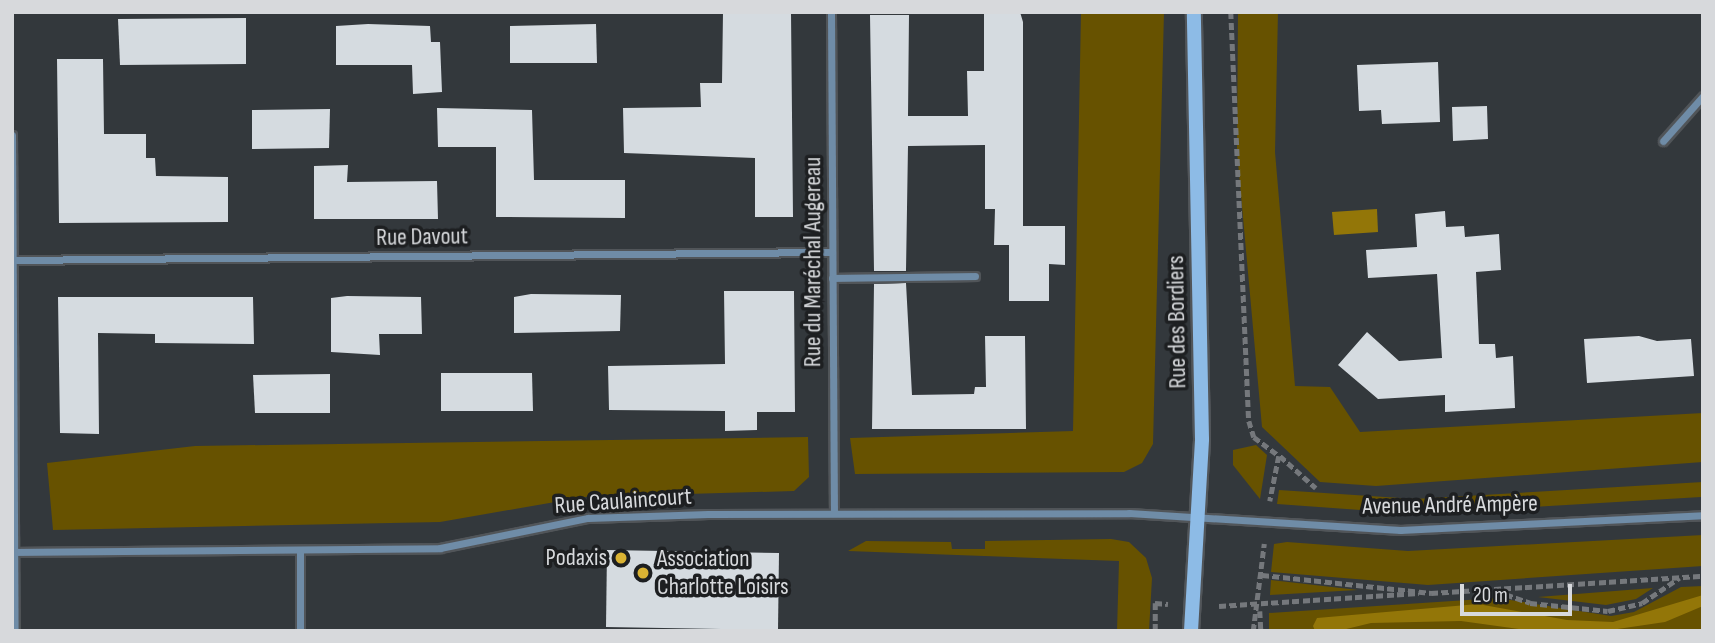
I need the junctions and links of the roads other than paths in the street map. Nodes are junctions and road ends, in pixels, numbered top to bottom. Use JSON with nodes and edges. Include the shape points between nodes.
{"nodes":[{"id":1,"x":831,"y":12,"type":"edge"},
{"id":2,"x":1194,"y":12,"type":"edge"},
{"id":3,"x":1703,"y":96,"type":"edge"},
{"id":4,"x":12,"y":135,"type":"edge"},
{"id":5,"x":1663,"y":141,"type":"dead end"},
{"id":6,"x":832,"y":252,"type":"junction"},
{"id":7,"x":13,"y":260,"type":"edge"},
{"id":8,"x":975,"y":276,"type":"dead end"},
{"id":9,"x":832,"y":278,"type":"junction"},
{"id":10,"x":834,"y":512,"type":"junction"},
{"id":11,"x":1703,"y":515,"type":"edge"},
{"id":12,"x":1198,"y":517,"type":"junction"},
{"id":13,"x":300,"y":550,"type":"junction"},
{"id":14,"x":13,"y":552,"type":"edge"},
{"id":15,"x":15,"y":631,"type":"edge"},
{"id":16,"x":300,"y":631,"type":"edge"},
{"id":17,"x":1191,"y":631,"type":"edge"}],
"edges":[{"from":1,"to":6,"type":"street","name":"Rue du Maréchal Augereau"},
{"from":2,"to":12,"type":"street","name":"Rue des Bordiers","via":[[1194,154],[1202,314]]},
{"from":3,"to":5,"type":"street"},
{"from":4,"to":7,"type":"street"},
{"from":6,"to":7,"type":"street","name":"Rue Davout"},
{"from":6,"to":9,"type":"street","name":"Rue du Maréchal Augereau"},
{"from":7,"to":14,"type":"street"},
{"from":8,"to":9,"type":"street"},
{"from":9,"to":10,"type":"street","name":"Rue du Maréchal Augereau"},
{"from":10,"to":12,"type":"street","name":"Rue Caulaincourt"},
{"from":10,"to":13,"type":"street","name":"Rue Caulaincourt","via":[[588,518],[440,548]]},
{"from":11,"to":12,"type":"street","name":"Avenue André Ampère","via":[[1400,530]]},
{"from":12,"to":17,"type":"street","name":"Rue des Bordiers"},
{"from":13,"to":14,"type":"street","name":"Rue Caulaincourt"},
{"from":13,"to":16,"type":"street"},
{"from":14,"to":15,"type":"street"}]}
